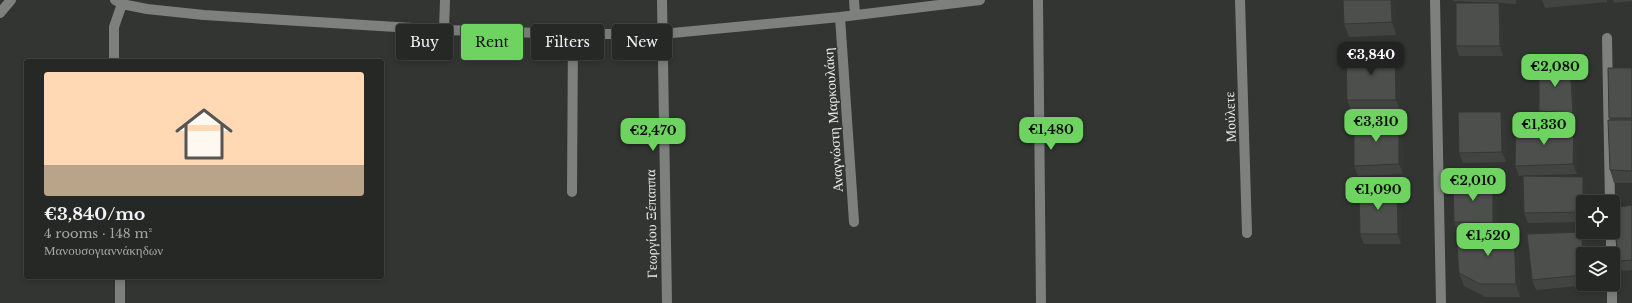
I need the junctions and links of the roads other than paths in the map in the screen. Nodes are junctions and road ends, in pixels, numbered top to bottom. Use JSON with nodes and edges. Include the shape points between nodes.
{"nodes":[{"id":1,"x":11,"y":0,"type":"edge"},
{"id":2,"x":445,"y":0,"type":"edge"},
{"id":3,"x":662,"y":0,"type":"edge"},
{"id":4,"x":854,"y":0,"type":"edge"},
{"id":5,"x":980,"y":0,"type":"edge"},
{"id":6,"x":1038,"y":0,"type":"edge"},
{"id":7,"x":1240,"y":0,"type":"edge"},
{"id":8,"x":1435,"y":0,"type":"edge"},
{"id":9,"x":119,"y":2,"type":"edge"},
{"id":10,"x":0,"y":13,"type":"edge"},
{"id":11,"x":855,"y":15,"type":"junction"},
{"id":12,"x":840,"y":17,"type":"junction"},
{"id":13,"x":444,"y":24,"type":"edge"},
{"id":14,"x":662,"y":24,"type":"edge"},
{"id":15,"x":396,"y":27,"type":"edge"},
{"id":16,"x":453,"y":30,"type":"edge"},
{"id":17,"x":531,"y":33,"type":"edge"},
{"id":18,"x":672,"y":33,"type":"edge"},
{"id":19,"x":1607,"y":38,"type":"dead end"},
{"id":20,"x":114,"y":59,"type":"edge"},
{"id":21,"x":573,"y":60,"type":"edge"},
{"id":22,"x":662,"y":60,"type":"edge"},
{"id":23,"x":572,"y":192,"type":"dead end"},
{"id":24,"x":1610,"y":195,"type":"edge"},
{"id":25,"x":854,"y":222,"type":"dead end"},
{"id":26,"x":1247,"y":233,"type":"dead end"},
{"id":27,"x":120,"y":279,"type":"edge"},
{"id":28,"x":1612,"y":291,"type":"edge"},
{"id":29,"x":120,"y":303,"type":"edge"},
{"id":30,"x":667,"y":303,"type":"edge"},
{"id":31,"x":1041,"y":303,"type":"edge"},
{"id":32,"x":1441,"y":303,"type":"edge"},
{"id":33,"x":1612,"y":303,"type":"edge"}],
"edges":[{"from":1,"to":10,"type":"street"},
{"from":2,"to":13,"type":"street"},
{"from":3,"to":14,"type":"street","name":"Γεωργίου Ξέπαππα"},
{"from":4,"to":11,"type":"street"},
{"from":5,"to":11,"type":"street"},
{"from":6,"to":31,"type":"street"},
{"from":7,"to":26,"type":"street","name":"Μούλετε"},
{"from":8,"to":32,"type":"street"},
{"from":9,"to":15,"type":"street","via":[[147,9],[204,15]]},
{"from":9,"to":20,"type":"street","via":[[114,27]]},
{"from":11,"to":12,"type":"street"},
{"from":12,"to":18,"type":"street"},
{"from":12,"to":25,"type":"street","name":"Αναγνώστη Μαρκουλάκη"},
{"from":16,"to":17,"type":"street"},
{"from":19,"to":24,"type":"street"},
{"from":21,"to":23,"type":"street"},
{"from":22,"to":30,"type":"street","name":"Γεωργίου Ξέπαππα"},
{"from":27,"to":29,"type":"street"},
{"from":28,"to":33,"type":"street"}]}
